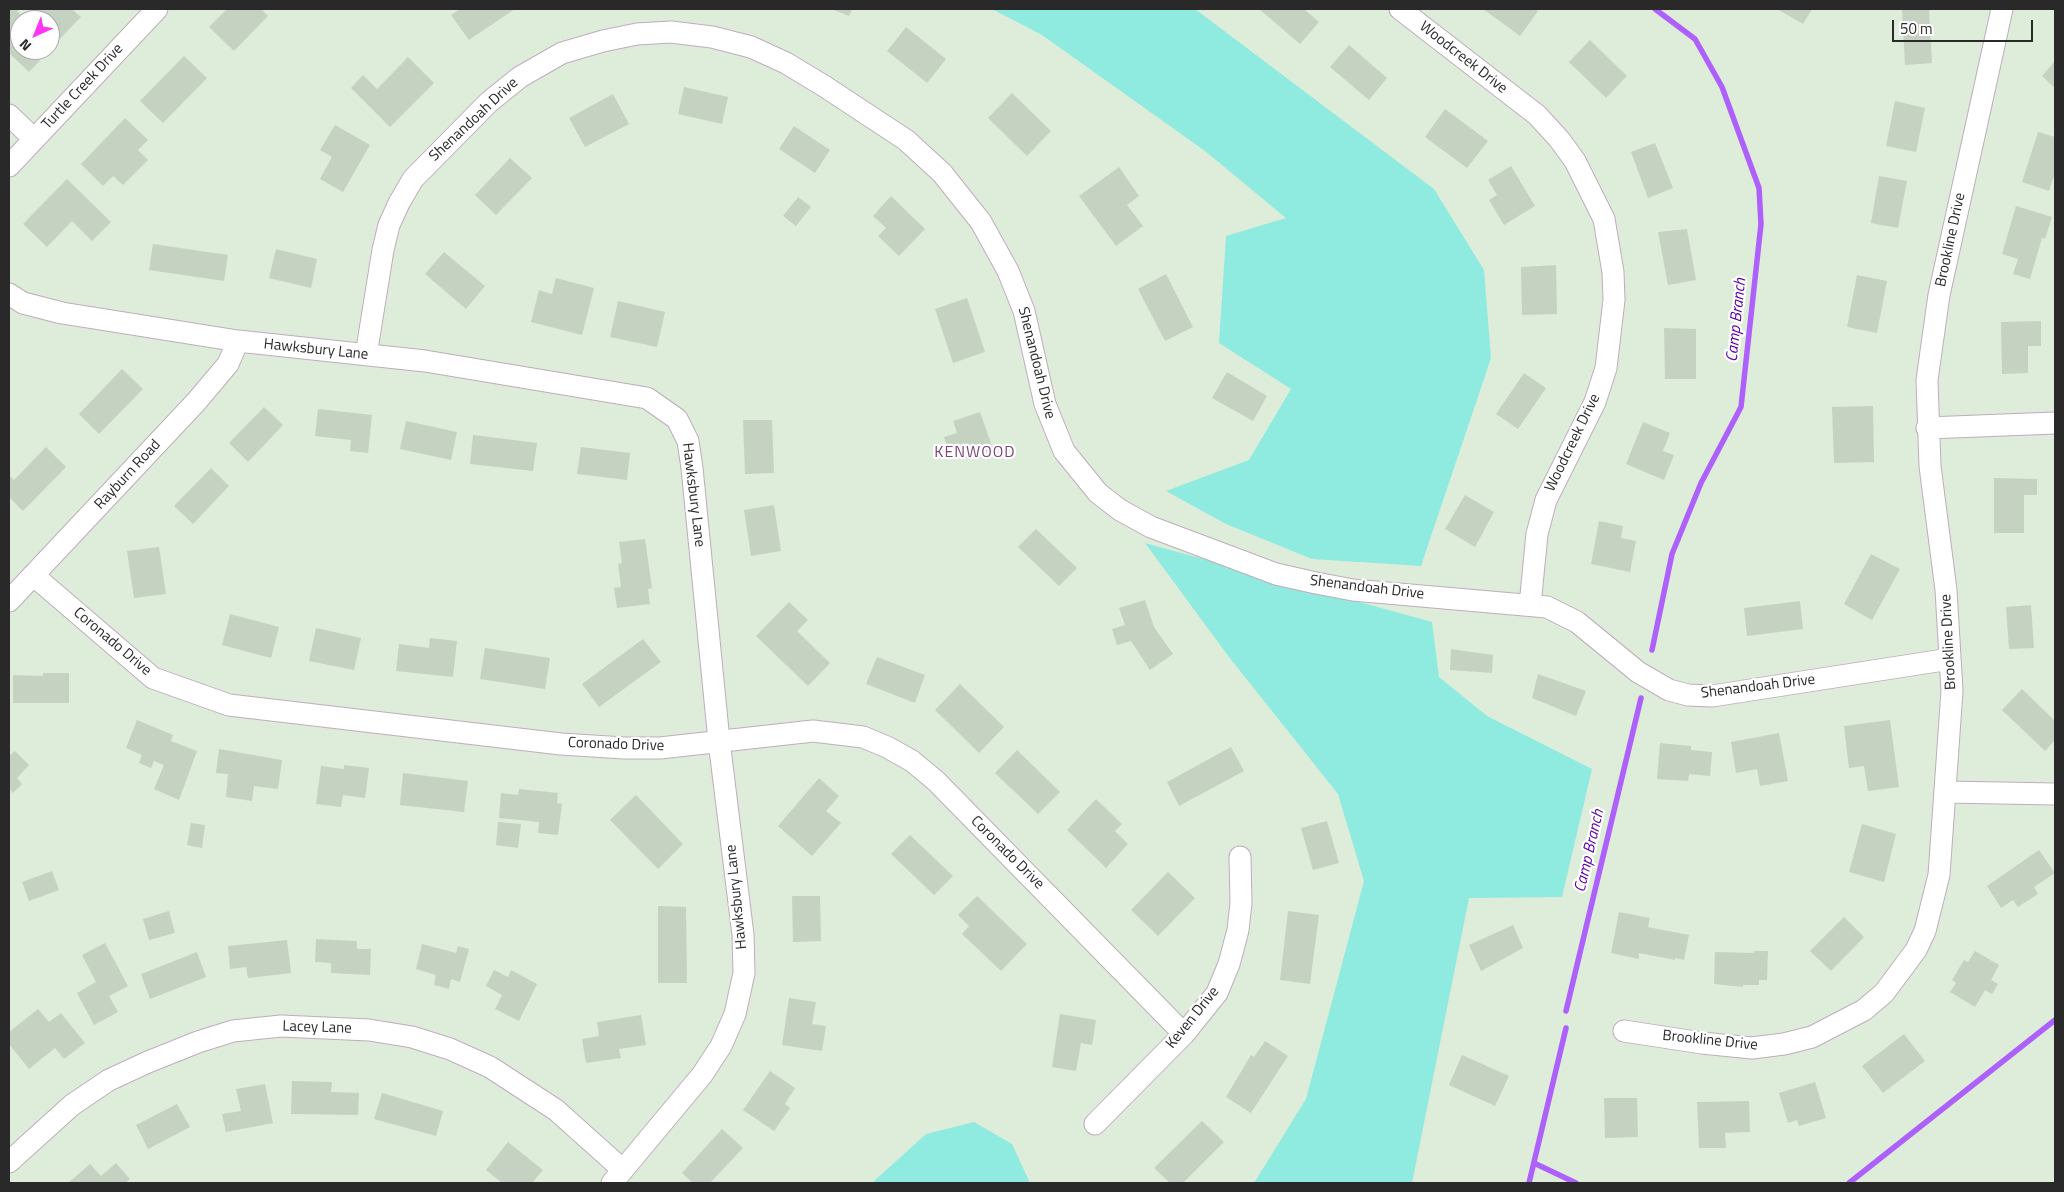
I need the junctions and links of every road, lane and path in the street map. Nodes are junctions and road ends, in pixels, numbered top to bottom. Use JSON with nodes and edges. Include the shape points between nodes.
{"nodes":[{"id":1,"x":157,"y":9,"type":"edge"},
{"id":2,"x":1400,"y":9,"type":"edge"},
{"id":3,"x":2002,"y":9,"type":"edge"},
{"id":4,"x":9,"y":115,"type":"edge"},
{"id":5,"x":34,"y":139,"type":"junction"},
{"id":6,"x":9,"y":166,"type":"edge"},
{"id":7,"x":9,"y":294,"type":"edge"},
{"id":8,"x":238,"y":341,"type":"junction"},
{"id":9,"x":366,"y":355,"type":"junction"},
{"id":10,"x":2055,"y":423,"type":"edge"},
{"id":11,"x":1927,"y":428,"type":"junction"},
{"id":12,"x":34,"y":575,"type":"junction"},
{"id":13,"x":9,"y":602,"type":"edge"},
{"id":14,"x":1530,"y":605,"type":"junction"},
{"id":15,"x":1950,"y":659,"type":"junction"},
{"id":16,"x":719,"y":742,"type":"junction"},
{"id":17,"x":1946,"y":792,"type":"junction"},
{"id":18,"x":2055,"y":794,"type":"edge"},
{"id":19,"x":1240,"y":857,"type":"dead end"},
{"id":20,"x":1624,"y":1031,"type":"dead end"},
{"id":21,"x":1184,"y":1034,"type":"junction"},
{"id":22,"x":1095,"y":1124,"type":"dead end"},
{"id":23,"x":9,"y":1162,"type":"edge"},
{"id":24,"x":617,"y":1176,"type":"edge"}],
"edges":[{"from":1,"to":5,"type":"street","name":"Turtle Creek Drive"},
{"from":2,"to":14,"type":"street","name":"Woodcreek Drive","via":[[1537,115],[1575,161],[1604,219],[1614,300],[1606,368],[1595,402],[1552,484],[1540,518]]},
{"from":3,"to":11,"type":"street","name":"Brookline Drive","via":[[1933,325]]},
{"from":4,"to":5,"type":"street"},
{"from":5,"to":6,"type":"street","name":"Turtle Creek Drive"},
{"from":7,"to":8,"type":"street","name":"Hawksbury Lane","via":[[23,302],[62,313]]},
{"from":8,"to":9,"type":"street","name":"Hawksbury Lane"},
{"from":8,"to":12,"type":"street","name":"Rayburn Road","via":[[228,364],[196,402]]},
{"from":9,"to":14,"type":"street","name":"Shenandoah Drive","via":[[383,250],[399,202],[413,179],[489,102],[520,76],[562,53],[603,40],[671,32],[712,37],[751,47],[824,86],[906,140],[962,196],[982,222],[1008,270],[1024,311],[1044,404],[1064,451],[1098,493],[1120,510],[1151,527],[1276,574],[1353,590]]},
{"from":9,"to":16,"type":"street","name":"Hawksbury Lane","via":[[425,361],[638,396],[663,407],[678,419],[688,441],[692,468]]},
{"from":10,"to":11,"type":"street"},
{"from":11,"to":15,"type":"street","name":"Brookline Drive","via":[[1946,590]]},
{"from":12,"to":13,"type":"street","name":"Rayburn Road"},
{"from":12,"to":16,"type":"street","name":"Coronado Drive","via":[[153,678],[229,705],[606,747],[660,748]]},
{"from":14,"to":15,"type":"street","name":"Shenandoah Drive","via":[[1547,607],[1577,622],[1638,672],[1669,690],[1688,695],[1712,696]]},
{"from":15,"to":17,"type":"street","name":"Brookline Drive","via":[[1952,691]]},
{"from":16,"to":21,"type":"street","name":"Coronado Drive","via":[[812,730],[838,732],[863,737],[912,761],[943,788]]},
{"from":16,"to":24,"type":"street","name":"Hawksbury Lane","via":[[744,935],[744,973],[735,1014],[702,1075]]},
{"from":17,"to":18,"type":"street"},
{"from":17,"to":20,"type":"street","name":"Brookline Drive","via":[[1939,875],[1925,931],[1900,973],[1864,1010],[1812,1037],[1752,1048]]},
{"from":19,"to":21,"type":"street","name":"Keven Drive","via":[[1241,903],[1229,964],[1217,993]]},
{"from":21,"to":22,"type":"street","name":"Keven Drive"},
{"from":23,"to":24,"type":"street","name":"Lacey Lane","via":[[72,1105],[108,1080],[198,1042],[233,1031],[281,1026],[369,1030],[412,1037],[450,1049],[490,1067],[549,1105]]}]}
